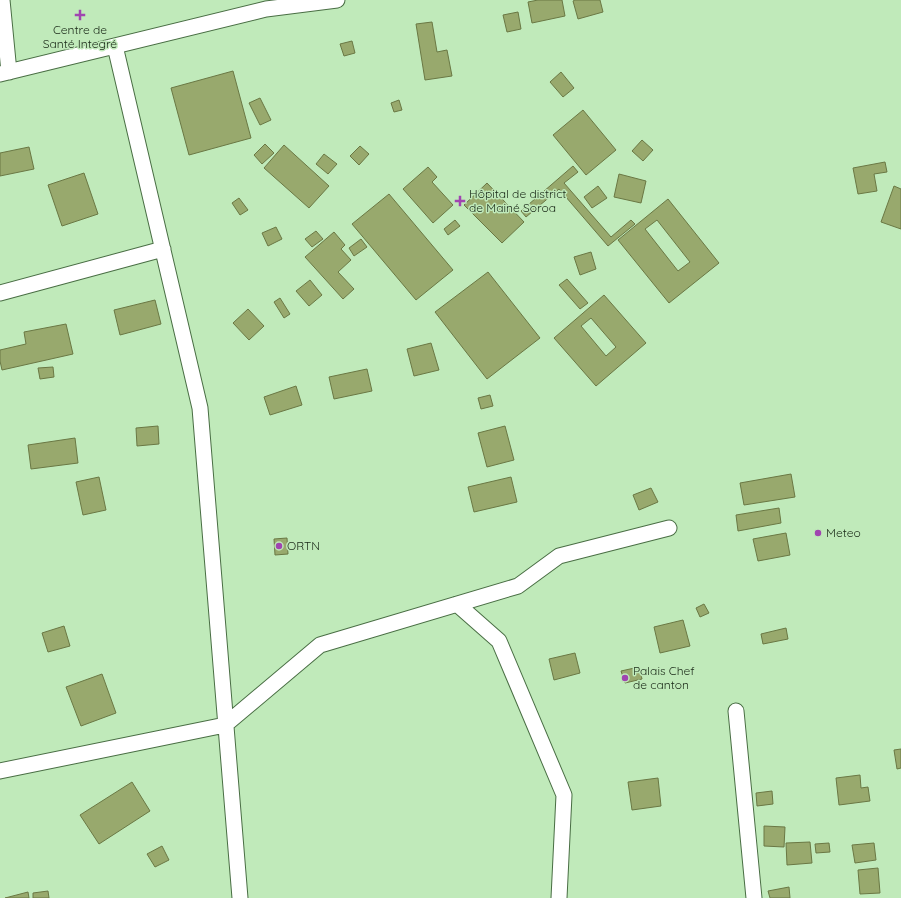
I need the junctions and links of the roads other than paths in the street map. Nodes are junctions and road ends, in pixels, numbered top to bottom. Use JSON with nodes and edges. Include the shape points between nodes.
{"nodes":[{"id":1,"x":2,"y":0,"type":"edge"},
{"id":2,"x":337,"y":0,"type":"edge"},
{"id":3,"x":115,"y":46,"type":"junction"},
{"id":4,"x":4,"y":73,"type":"edge"},
{"id":5,"x":162,"y":249,"type":"junction"},
{"id":6,"x":0,"y":293,"type":"edge"},
{"id":7,"x":669,"y":528,"type":"dead end"},
{"id":8,"x":457,"y":604,"type":"junction"},
{"id":9,"x":736,"y":710,"type":"dead end"},
{"id":10,"x":225,"y":725,"type":"junction"},
{"id":11,"x":0,"y":772,"type":"edge"},
{"id":12,"x":240,"y":898,"type":"edge"},
{"id":13,"x":558,"y":898,"type":"edge"},
{"id":14,"x":754,"y":898,"type":"edge"}],
"edges":[{"from":1,"to":4,"type":"street"},
{"from":2,"to":3,"type":"street","via":[[266,9]]},
{"from":3,"to":4,"type":"street"},
{"from":3,"to":5,"type":"street"},
{"from":5,"to":6,"type":"street"},
{"from":5,"to":10,"type":"street","via":[[200,408]]},
{"from":7,"to":8,"type":"street","via":[[559,556],[518,586]]},
{"from":8,"to":10,"type":"street","via":[[320,645]]},
{"from":8,"to":13,"type":"street","via":[[499,641],[564,795]]},
{"from":9,"to":14,"type":"street"},
{"from":10,"to":11,"type":"street"},
{"from":10,"to":12,"type":"street"}]}
